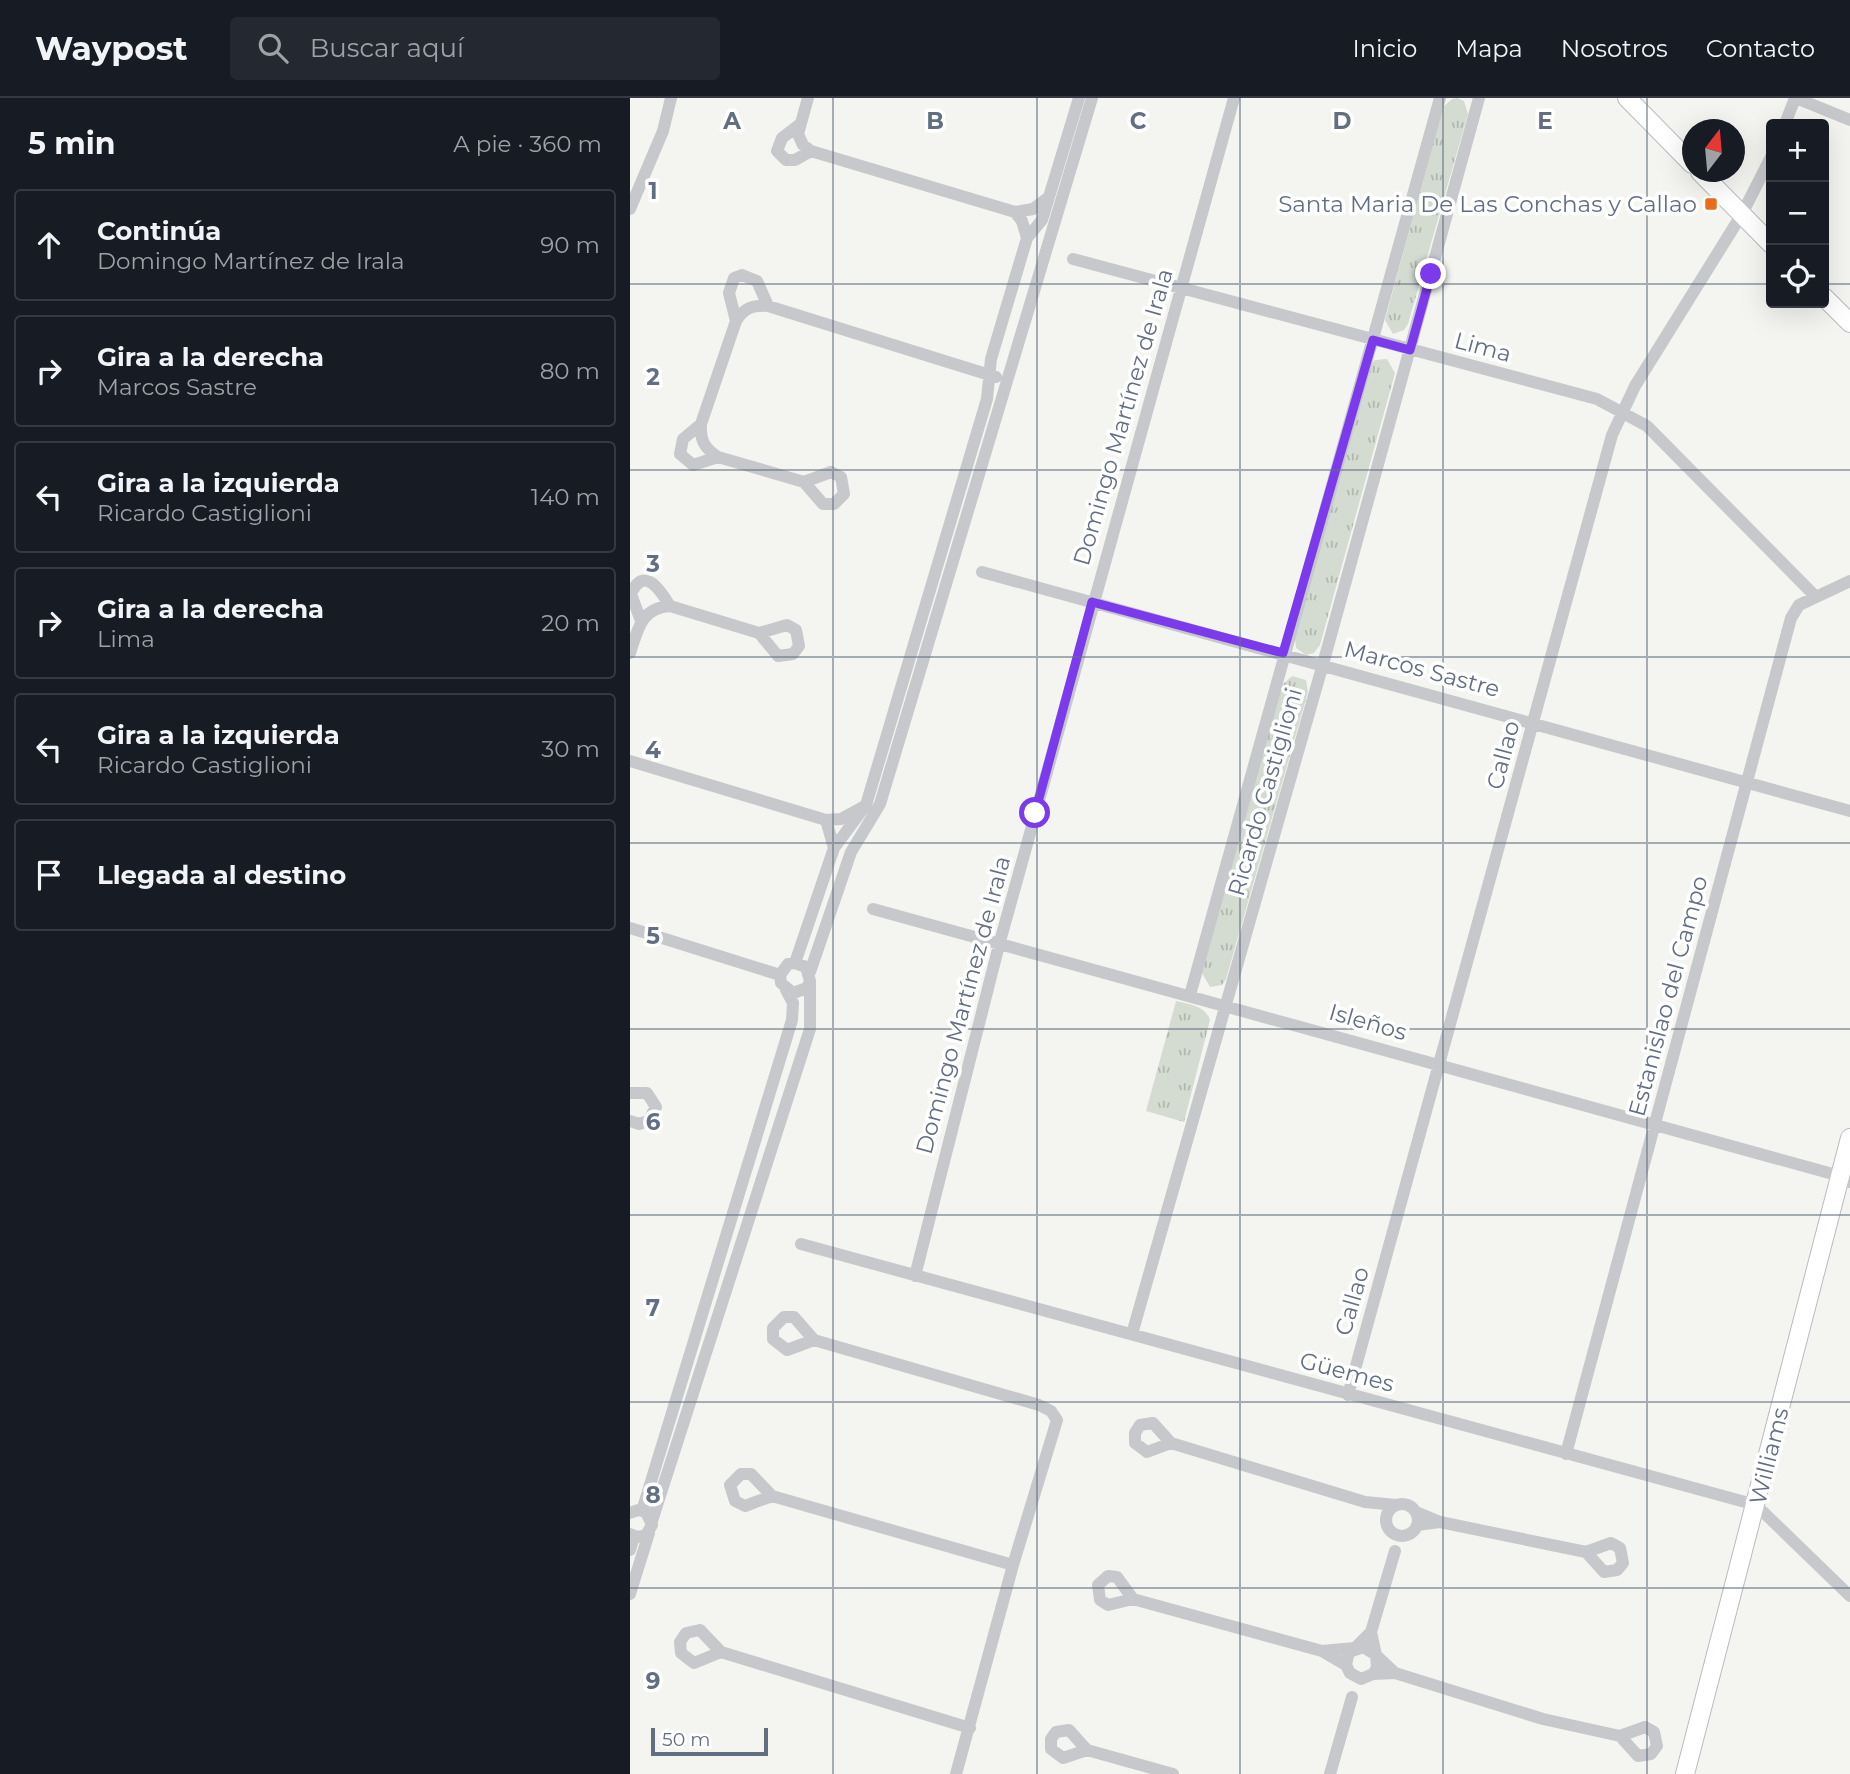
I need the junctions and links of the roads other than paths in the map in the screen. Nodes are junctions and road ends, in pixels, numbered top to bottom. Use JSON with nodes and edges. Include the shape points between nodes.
{"nodes":[{"id":1,"x":671,"y":98,"type":"edge"},
{"id":2,"x":808,"y":98,"type":"edge"},
{"id":3,"x":1079,"y":98,"type":"edge"},
{"id":4,"x":1092,"y":98,"type":"edge"},
{"id":5,"x":1234,"y":98,"type":"edge"},
{"id":6,"x":1440,"y":98,"type":"edge"},
{"id":7,"x":1479,"y":98,"type":"edge"},
{"id":8,"x":1628,"y":98,"type":"edge"},
{"id":9,"x":1796,"y":98,"type":"edge"},
{"id":10,"x":1787,"y":119,"type":"edge"},
{"id":11,"x":1850,"y":120,"type":"edge"},
{"id":12,"x":799,"y":125,"type":"junction"},
{"id":13,"x":811,"y":150,"type":"junction"},
{"id":14,"x":1682,"y":154,"type":"edge"},
{"id":15,"x":1766,"y":167,"type":"edge"},
{"id":16,"x":1710,"y":182,"type":"edge"},
{"id":17,"x":1050,"y":196,"type":"junction"},
{"id":18,"x":630,"y":209,"type":"edge"},
{"id":19,"x":1015,"y":212,"type":"junction"},
{"id":20,"x":1742,"y":214,"type":"junction"},
{"id":21,"x":1048,"y":222,"type":"junction"},
{"id":22,"x":1027,"y":238,"type":"junction"},
{"id":23,"x":1766,"y":239,"type":"edge"},
{"id":24,"x":1073,"y":259,"type":"dead end"},
{"id":25,"x":1181,"y":288,"type":"junction"},
{"id":26,"x":1829,"y":302,"type":"edge"},
{"id":27,"x":768,"y":306,"type":"junction"},
{"id":28,"x":736,"y":321,"type":"junction"},
{"id":29,"x":1850,"y":323,"type":"edge"},
{"id":30,"x":1373,"y":340,"type":"junction"},
{"id":31,"x":1410,"y":350,"type":"junction"},
{"id":32,"x":990,"y":375,"type":"junction"},
{"id":33,"x":1007,"y":380,"type":"junction"},
{"id":34,"x":1623,"y":412,"type":"junction"},
{"id":35,"x":701,"y":424,"type":"junction"},
{"id":36,"x":718,"y":457,"type":"junction"},
{"id":37,"x":804,"y":482,"type":"dead end"},
{"id":38,"x":982,"y":572,"type":"dead end"},
{"id":39,"x":1850,"y":582,"type":"edge"},
{"id":40,"x":1815,"y":596,"type":"junction"},
{"id":41,"x":1092,"y":602,"type":"junction"},
{"id":42,"x":670,"y":607,"type":"junction"},
{"id":43,"x":641,"y":621,"type":"junction"},
{"id":44,"x":759,"y":633,"type":"dead end"},
{"id":45,"x":630,"y":653,"type":"edge"},
{"id":46,"x":1283,"y":653,"type":"junction"},
{"id":47,"x":1323,"y":664,"type":"junction"},
{"id":48,"x":1533,"y":722,"type":"junction"},
{"id":49,"x":630,"y":761,"type":"edge"},
{"id":50,"x":1747,"y":782,"type":"junction"},
{"id":51,"x":866,"y":805,"type":"junction"},
{"id":52,"x":1850,"y":811,"type":"edge"},
{"id":53,"x":826,"y":820,"type":"junction"},
{"id":54,"x":834,"y":848,"type":"junction"},
{"id":55,"x":873,"y":909,"type":"dead end"},
{"id":56,"x":630,"y":928,"type":"edge"},
{"id":57,"x":999,"y":945,"type":"junction"},
{"id":58,"x":795,"y":963,"type":"junction"},
{"id":59,"x":780,"y":975,"type":"junction"},
{"id":60,"x":810,"y":977,"type":"junction"},
{"id":61,"x":786,"y":990,"type":"junction"},
{"id":62,"x":1189,"y":995,"type":"junction"},
{"id":63,"x":1226,"y":1004,"type":"junction"},
{"id":64,"x":1441,"y":1064,"type":"junction"},
{"id":65,"x":630,"y":1093,"type":"edge"},
{"id":66,"x":630,"y":1121,"type":"edge"},
{"id":67,"x":1655,"y":1124,"type":"junction"},
{"id":68,"x":1850,"y":1138,"type":"edge"},
{"id":69,"x":1845,"y":1179,"type":"edge"},
{"id":70,"x":801,"y":1244,"type":"dead end"},
{"id":71,"x":915,"y":1276,"type":"junction"},
{"id":72,"x":1132,"y":1334,"type":"junction"},
{"id":73,"x":814,"y":1340,"type":"dead end"},
{"id":74,"x":1348,"y":1395,"type":"junction"},
{"id":75,"x":1171,"y":1443,"type":"dead end"},
{"id":76,"x":1566,"y":1454,"type":"junction"},
{"id":77,"x":772,"y":1496,"type":"dead end"},
{"id":78,"x":1365,"y":1502,"type":"junction"},
{"id":79,"x":1396,"y":1505,"type":"junction"},
{"id":80,"x":1756,"y":1505,"type":"junction"},
{"id":81,"x":636,"y":1512,"type":"edge"},
{"id":82,"x":1414,"y":1524,"type":"junction"},
{"id":83,"x":651,"y":1527,"type":"junction"},
{"id":84,"x":1389,"y":1527,"type":"junction"},
{"id":85,"x":632,"y":1535,"type":"edge"},
{"id":86,"x":630,"y":1550,"type":"edge"},
{"id":87,"x":1395,"y":1551,"type":"junction"},
{"id":88,"x":1586,"y":1552,"type":"dead end"},
{"id":89,"x":1013,"y":1565,"type":"junction"},
{"id":90,"x":630,"y":1594,"type":"edge"},
{"id":91,"x":1850,"y":1595,"type":"edge"},
{"id":92,"x":1133,"y":1599,"type":"dead end"},
{"id":93,"x":1371,"y":1632,"type":"junction"},
{"id":94,"x":1355,"y":1648,"type":"junction"},
{"id":95,"x":1322,"y":1650,"type":"junction"},
{"id":96,"x":721,"y":1652,"type":"dead end"},
{"id":97,"x":1376,"y":1655,"type":"junction"},
{"id":98,"x":1348,"y":1669,"type":"junction"},
{"id":99,"x":1395,"y":1673,"type":"junction"},
{"id":100,"x":1370,"y":1676,"type":"junction"},
{"id":101,"x":1352,"y":1698,"type":"junction"},
{"id":102,"x":970,"y":1728,"type":"junction"},
{"id":103,"x":1620,"y":1736,"type":"dead end"},
{"id":104,"x":1087,"y":1750,"type":"dead end"},
{"id":105,"x":956,"y":1774,"type":"edge"},
{"id":106,"x":1173,"y":1774,"type":"edge"},
{"id":107,"x":1330,"y":1774,"type":"edge"},
{"id":108,"x":1685,"y":1774,"type":"edge"}],
"edges":[{"from":1,"to":18,"type":"street","via":[[663,131]]},
{"from":2,"to":12,"type":"street"},
{"from":3,"to":17,"type":"street"},
{"from":4,"to":21,"type":"street"},
{"from":5,"to":25,"type":"street","name":"Domingo Martínez de Irala"},
{"from":6,"to":30,"type":"street","name":"Ricardo Castiglioni"},
{"from":7,"to":31,"type":"street","name":"Ricardo Castiglioni"},
{"from":8,"to":14,"type":"street"},
{"from":9,"to":10,"type":"street"},
{"from":9,"to":11,"type":"street"},
{"from":12,"to":13,"type":"street","via":[[803,145]]},
{"from":12,"to":13,"type":"street","via":[[782,138],[777,151],[786,160],[795,160]]},
{"from":13,"to":19,"type":"street"},
{"from":15,"to":20,"type":"street","name":"Callao"},
{"from":16,"to":20,"type":"street"},
{"from":17,"to":19,"type":"street","via":[[1033,209]]},
{"from":17,"to":21,"type":"street"},
{"from":19,"to":22,"type":"street"},
{"from":20,"to":23,"type":"street"},
{"from":20,"to":34,"type":"street","name":"Callao"},
{"from":21,"to":22,"type":"street"},
{"from":21,"to":33,"type":"street"},
{"from":22,"to":32,"type":"street"},
{"from":24,"to":25,"type":"street","name":"Lima"},
{"from":25,"to":30,"type":"street","name":"Lima"},
{"from":25,"to":41,"type":"street","name":"Domingo Martínez de Irala"},
{"from":26,"to":29,"type":"street"},
{"from":27,"to":28,"type":"street","via":[[743,310]]},
{"from":27,"to":28,"type":"street","via":[[757,281],[742,275],[734,278],[729,293]]},
{"from":27,"to":32,"type":"street"},
{"from":28,"to":35,"type":"street"},
{"from":30,"to":31,"type":"street","name":"Lima"},
{"from":30,"to":46,"type":"street","name":"Ricardo Castiglioni"},
{"from":31,"to":34,"type":"street","name":"Lima","via":[[1597,399]]},
{"from":31,"to":47,"type":"street","name":"Ricardo Castiglioni"},
{"from":32,"to":33,"type":"street"},
{"from":32,"to":51,"type":"street","via":[[987,400]]},
{"from":33,"to":60,"type":"street","via":[[880,804],[851,852]]},
{"from":34,"to":40,"type":"street","name":"Lima","via":[[1647,426]]},
{"from":34,"to":48,"type":"street","name":"Callao","via":[[1612,435]]},
{"from":35,"to":36,"type":"street","via":[[700,436],[707,450]]},
{"from":35,"to":36,"type":"street","via":[[683,439],[680,454],[693,465]]},
{"from":36,"to":37,"type":"street"},
{"from":38,"to":41,"type":"street","name":"Marcos Sastre"},
{"from":39,"to":40,"type":"street","name":"Estanislao del Campo"},
{"from":40,"to":50,"type":"street","name":"Estanislao del Campo","via":[[1799,605],[1791,618]]},
{"from":41,"to":46,"type":"street","name":"Marcos Sastre"},
{"from":41,"to":57,"type":"street","name":"Domingo Martínez de Irala"},
{"from":42,"to":43,"type":"street","via":[[660,607]]},
{"from":42,"to":43,"type":"street","via":[[659,586],[642,582],[631,594]]},
{"from":42,"to":44,"type":"street"},
{"from":43,"to":45,"type":"street"},
{"from":46,"to":47,"type":"street","name":"Marcos Sastre"},
{"from":46,"to":62,"type":"street","name":"Ricardo Castiglioni"},
{"from":47,"to":48,"type":"street","name":"Marcos Sastre"},
{"from":47,"to":63,"type":"street","name":"Ricardo Castiglioni"},
{"from":48,"to":50,"type":"street","name":"Marcos Sastre"},
{"from":48,"to":64,"type":"street","name":"Callao"},
{"from":49,"to":53,"type":"street"},
{"from":50,"to":52,"type":"street","name":"Marcos Sastre"},
{"from":50,"to":67,"type":"street","name":"Estanislao del Campo"},
{"from":51,"to":53,"type":"street","via":[[841,819]]},
{"from":51,"to":54,"type":"street"},
{"from":53,"to":54,"type":"street"},
{"from":54,"to":58,"type":"street"},
{"from":55,"to":57,"type":"street","name":"Isleños"},
{"from":56,"to":59,"type":"street"},
{"from":57,"to":62,"type":"street","name":"Isleños"},
{"from":57,"to":71,"type":"street","name":"Domingo Martínez de Irala"},
{"from":58,"to":59,"type":"street","via":[[788,964]]},
{"from":58,"to":60,"type":"street"},
{"from":59,"to":61,"type":"street"},
{"from":60,"to":61,"type":"street","via":[[801,993]]},
{"from":60,"to":83,"type":"street","via":[[810,1029]]},
{"from":61,"to":81,"type":"street","via":[[793,1003],[792,1020]]},
{"from":62,"to":63,"type":"street","name":"Isleños"},
{"from":63,"to":64,"type":"street","name":"Isleños"},
{"from":63,"to":72,"type":"street","name":"Ricardo Castiglioni"},
{"from":64,"to":67,"type":"street","name":"Isleños"},
{"from":64,"to":74,"type":"street","name":"Callao"},
{"from":65,"to":66,"type":"street","via":[[647,1093],[656,1107],[648,1121]]},
{"from":67,"to":69,"type":"street","name":"Isleños"},
{"from":67,"to":76,"type":"street","name":"Estanislao del Campo"},
{"from":68,"to":69,"type":"street","name":"Williams"},
{"from":69,"to":80,"type":"street","name":"Williams"},
{"from":70,"to":71,"type":"street","name":"Güemes"},
{"from":71,"to":72,"type":"street","name":"Güemes"},
{"from":72,"to":74,"type":"street","name":"Güemes"},
{"from":73,"to":89,"type":"street","via":[[1051,1411],[1057,1420],[1056,1432]]},
{"from":74,"to":76,"type":"street","name":"Güemes"},
{"from":75,"to":78,"type":"street"},
{"from":76,"to":80,"type":"street","name":"Güemes"},
{"from":77,"to":89,"type":"street"},
{"from":78,"to":79,"type":"street"},
{"from":78,"to":84,"type":"street"},
{"from":79,"to":82,"type":"street","via":[[1403,1503]]},
{"from":79,"to":84,"type":"street","via":[[1387,1515]]},
{"from":80,"to":91,"type":"street","name":"Güemes"},
{"from":80,"to":108,"type":"street","name":"Williams"},
{"from":81,"to":83,"type":"street"},
{"from":82,"to":84,"type":"street"},
{"from":82,"to":87,"type":"street"},
{"from":82,"to":88,"type":"street","via":[[1440,1522]]},
{"from":83,"to":85,"type":"street"},
{"from":83,"to":90,"type":"street"},
{"from":84,"to":87,"type":"street"},
{"from":85,"to":86,"type":"street"},
{"from":87,"to":93,"type":"street"},
{"from":89,"to":102,"type":"street"},
{"from":92,"to":95,"type":"street"},
{"from":93,"to":94,"type":"street"},
{"from":93,"to":97,"type":"street"},
{"from":94,"to":95,"type":"street"},
{"from":94,"to":97,"type":"street"},
{"from":94,"to":98,"type":"street","via":[[1346,1658]]},
{"from":95,"to":98,"type":"street"},
{"from":96,"to":102,"type":"street"},
{"from":97,"to":99,"type":"street"},
{"from":97,"to":100,"type":"street","via":[[1377,1668]]},
{"from":98,"to":100,"type":"street","via":[[1361,1679]]},
{"from":98,"to":101,"type":"street"},
{"from":99,"to":100,"type":"street"},
{"from":99,"to":103,"type":"street","via":[[1543,1719]]},
{"from":100,"to":101,"type":"street"},
{"from":101,"to":107,"type":"street"},
{"from":102,"to":105,"type":"street"},
{"from":104,"to":106,"type":"street"}]}
